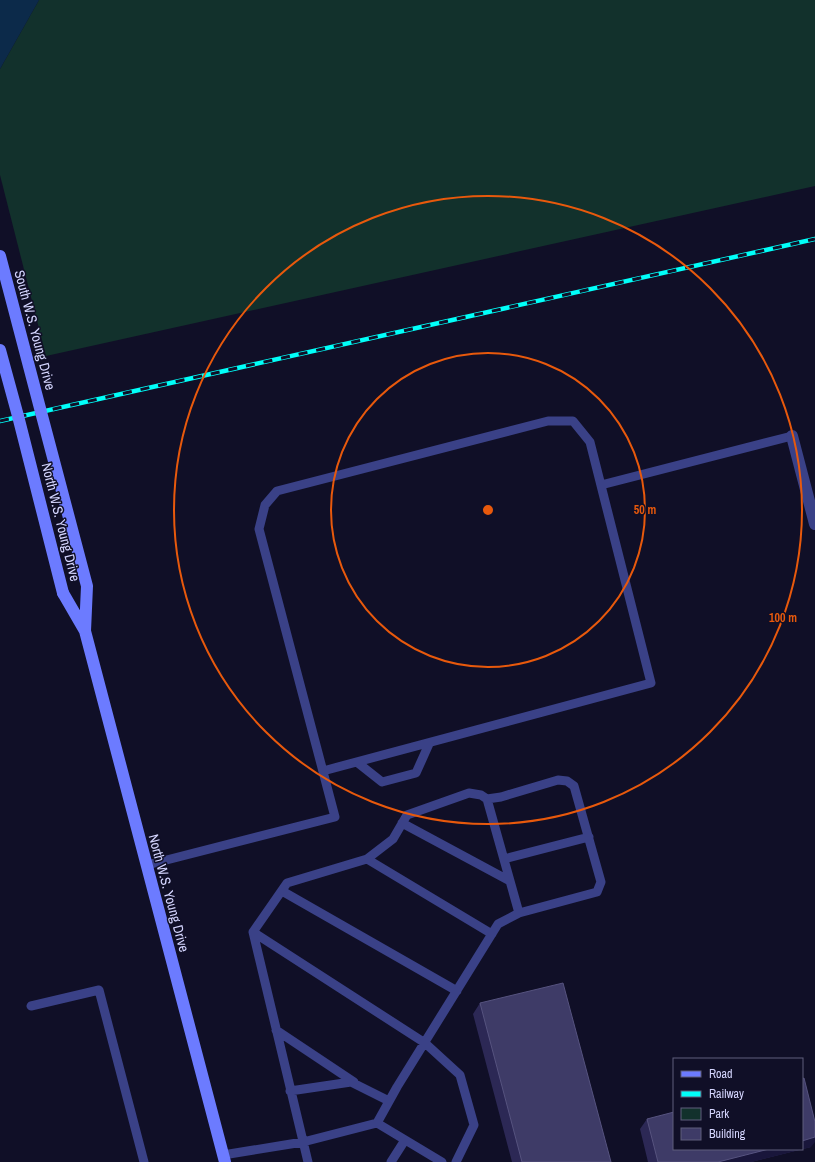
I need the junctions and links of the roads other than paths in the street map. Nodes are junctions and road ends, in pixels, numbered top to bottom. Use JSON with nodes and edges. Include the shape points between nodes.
{"nodes":[{"id":1,"x":0,"y":256,"type":"edge"},
{"id":2,"x":0,"y":350,"type":"edge"},
{"id":3,"x":41,"y":412,"type":"joint"},
{"id":4,"x":792,"y":436,"type":"joint"},
{"id":5,"x":601,"y":485,"type":"junction"},
{"id":6,"x":815,"y":524,"type":"edge"},
{"id":7,"x":85,"y":631,"type":"junction"},
{"id":8,"x":429,"y":744,"type":"junction"},
{"id":9,"x":358,"y":763,"type":"junction"},
{"id":10,"x":323,"y":771,"type":"junction"},
{"id":11,"x":487,"y":799,"type":"junction"},
{"id":12,"x":402,"y":823,"type":"junction"},
{"id":13,"x":589,"y":837,"type":"junction"},
{"id":14,"x":367,"y":859,"type":"junction"},
{"id":15,"x":504,"y":859,"type":"junction"},
{"id":16,"x":147,"y":865,"type":"junction"},
{"id":17,"x":510,"y":881,"type":"junction"},
{"id":18,"x":282,"y":891,"type":"junction"},
{"id":19,"x":518,"y":913,"type":"junction"},
{"id":20,"x":253,"y":932,"type":"junction"},
{"id":21,"x":492,"y":934,"type":"junction"},
{"id":22,"x":457,"y":991,"type":"junction"},
{"id":23,"x":31,"y":1006,"type":"dead end"},
{"id":24,"x":276,"y":1030,"type":"junction"},
{"id":25,"x":425,"y":1043,"type":"junction"},
{"id":26,"x":357,"y":1084,"type":"junction"},
{"id":27,"x":290,"y":1091,"type":"junction"},
{"id":28,"x":389,"y":1101,"type":"junction"},
{"id":29,"x":377,"y":1123,"type":"junction"},
{"id":30,"x":405,"y":1140,"type":"junction"},
{"id":31,"x":303,"y":1142,"type":"junction"},
{"id":32,"x":224,"y":1158,"type":"edge"},
{"id":33,"x":144,"y":1162,"type":"edge"},
{"id":34,"x":308,"y":1162,"type":"edge"},
{"id":35,"x":391,"y":1162,"type":"edge"},
{"id":36,"x":442,"y":1162,"type":"edge"},
{"id":37,"x":456,"y":1162,"type":"edge"}],
"edges":[{"from":1,"to":3,"type":"main road","name":"South W.S. Young Drive","bridge":true},
{"from":2,"to":7,"type":"main road","name":"North W.S. Young Drive","bridge":true,"via":[[63,592]]},
{"from":3,"to":7,"type":"main road","name":"North W.S. Young Drive","via":[[87,586]]},
{"from":4,"to":5,"type":"lane"},
{"from":4,"to":6,"type":"street"},
{"from":5,"to":8,"type":"lane","via":[[652,683]]},
{"from":5,"to":10,"type":"lane","via":[[590,442],[573,421],[548,421],[277,491],[265,505],[258,529]]},
{"from":7,"to":16,"type":"main road","name":"North W.S. Young Drive"},
{"from":8,"to":9,"type":"lane"},
{"from":8,"to":9,"type":"lane","via":[[416,773],[382,782]]},
{"from":9,"to":10,"type":"lane"},
{"from":10,"to":16,"type":"lane","via":[[335,817]]},
{"from":11,"to":12,"type":"lane","via":[[469,793],[407,815]]},
{"from":11,"to":13,"type":"lane","via":[[558,780],[567,781],[574,786]]},
{"from":11,"to":15,"type":"lane"},
{"from":12,"to":14,"type":"lane","via":[[393,839]]},
{"from":12,"to":17,"type":"lane"},
{"from":13,"to":15,"type":"lane"},
{"from":13,"to":19,"type":"lane","via":[[601,882],[597,892]]},
{"from":14,"to":18,"type":"lane","via":[[288,883]]},
{"from":14,"to":21,"type":"lane"},
{"from":15,"to":17,"type":"lane"},
{"from":16,"to":32,"type":"main road","name":"North W.S. Young Drive"},
{"from":17,"to":19,"type":"lane"},
{"from":18,"to":20,"type":"lane"},
{"from":18,"to":22,"type":"lane"},
{"from":19,"to":21,"type":"lane","via":[[498,924]]},
{"from":20,"to":24,"type":"lane"},
{"from":20,"to":25,"type":"lane"},
{"from":21,"to":22,"type":"lane"},
{"from":22,"to":25,"type":"lane"},
{"from":23,"to":33,"type":"lane","via":[[99,990]]},
{"from":24,"to":26,"type":"lane"},
{"from":24,"to":27,"type":"lane"},
{"from":25,"to":28,"type":"lane"},
{"from":25,"to":37,"type":"lane","via":[[460,1075],[474,1125]]},
{"from":26,"to":27,"type":"lane","via":[[351,1082]]},
{"from":26,"to":28,"type":"lane"},
{"from":27,"to":31,"type":"lane"},
{"from":28,"to":29,"type":"lane"},
{"from":29,"to":30,"type":"lane"},
{"from":29,"to":31,"type":"lane"},
{"from":30,"to":35,"type":"lane"},
{"from":30,"to":36,"type":"lane"},
{"from":31,"to":32,"type":"lane"},
{"from":31,"to":34,"type":"lane"}]}
